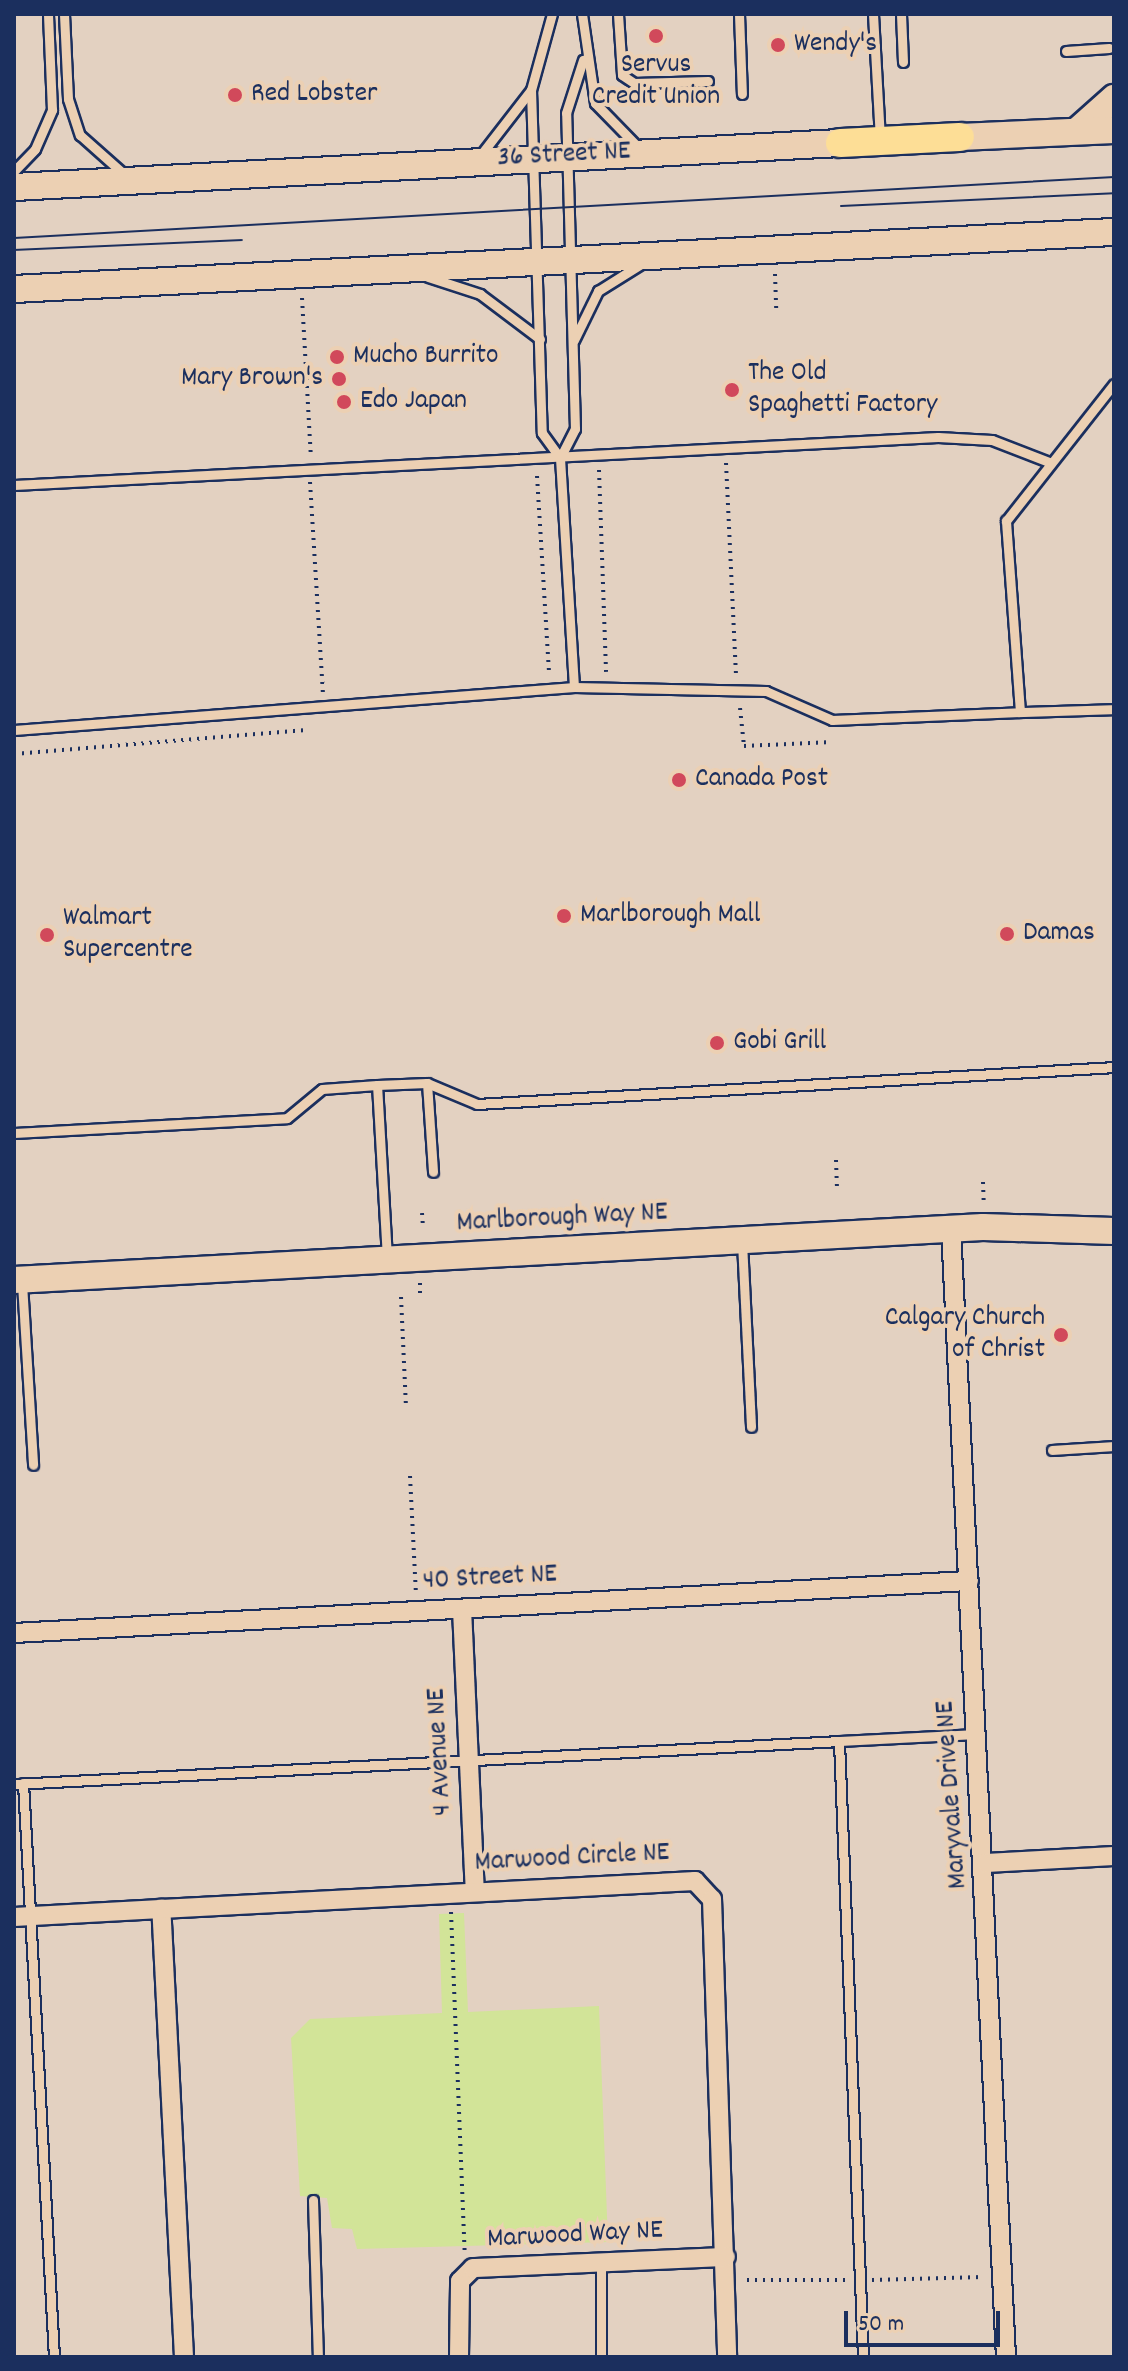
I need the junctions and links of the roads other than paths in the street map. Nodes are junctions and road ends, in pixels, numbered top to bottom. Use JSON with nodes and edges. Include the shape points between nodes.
{"nodes":[{"id":1,"x":48,"y":14,"type":"edge"},
{"id":2,"x":64,"y":14,"type":"edge"},
{"id":3,"x":552,"y":14,"type":"edge"},
{"id":4,"x":582,"y":14,"type":"edge"},
{"id":5,"x":618,"y":14,"type":"edge"},
{"id":6,"x":739,"y":14,"type":"edge"},
{"id":7,"x":873,"y":14,"type":"edge"},
{"id":8,"x":901,"y":14,"type":"edge"},
{"id":9,"x":1109,"y":48,"type":"dead end"},
{"id":10,"x":1066,"y":51,"type":"dead end"},
{"id":11,"x":583,"y":60,"type":"junction"},
{"id":12,"x":903,"y":62,"type":"dead end"},
{"id":13,"x":708,"y":81,"type":"dead end"},
{"id":14,"x":531,"y":90,"type":"junction"},
{"id":15,"x":742,"y":94,"type":"dead end"},
{"id":16,"x":1114,"y":98,"type":"edge"},
{"id":17,"x":1114,"y":130,"type":"edge"},
{"id":18,"x":1077,"y":131,"type":"junction"},
{"id":19,"x":960,"y":137,"type":"joint"},
{"id":20,"x":880,"y":141,"type":"junction"},
{"id":21,"x":840,"y":143,"type":"joint"},
{"id":22,"x":643,"y":152,"type":"junction"},
{"id":23,"x":565,"y":157,"type":"junction"},
{"id":24,"x":534,"y":158,"type":"junction"},
{"id":25,"x":477,"y":160,"type":"junction"},
{"id":26,"x":14,"y":171,"type":"edge"},
{"id":27,"x":130,"y":180,"type":"junction"},
{"id":28,"x":14,"y":187,"type":"edge"},
{"id":29,"x":1114,"y":232,"type":"edge"},
{"id":30,"x":654,"y":256,"type":"junction"},
{"id":31,"x":570,"y":261,"type":"junction"},
{"id":32,"x":537,"y":262,"type":"junction"},
{"id":33,"x":402,"y":269,"type":"junction"},
{"id":34,"x":14,"y":289,"type":"edge"},
{"id":35,"x":540,"y":339,"type":"junction"},
{"id":36,"x":572,"y":343,"type":"junction"},
{"id":37,"x":1114,"y":384,"type":"edge"},
{"id":38,"x":560,"y":458,"type":"junction"},
{"id":39,"x":1049,"y":462,"type":"junction"},
{"id":40,"x":14,"y":485,"type":"edge"},
{"id":41,"x":574,"y":687,"type":"junction"},
{"id":42,"x":1114,"y":709,"type":"edge"},
{"id":43,"x":1020,"y":712,"type":"junction"},
{"id":44,"x":14,"y":730,"type":"edge"},
{"id":45,"x":1114,"y":1067,"type":"edge"},
{"id":46,"x":427,"y":1083,"type":"junction"},
{"id":47,"x":377,"y":1085,"type":"junction"},
{"id":48,"x":14,"y":1133,"type":"edge"},
{"id":49,"x":433,"y":1172,"type":"dead end"},
{"id":50,"x":951,"y":1229,"type":"junction"},
{"id":51,"x":1114,"y":1231,"type":"edge"},
{"id":52,"x":742,"y":1242,"type":"junction"},
{"id":53,"x":387,"y":1259,"type":"junction"},
{"id":54,"x":18,"y":1280,"type":"edge"},
{"id":55,"x":751,"y":1427,"type":"dead end"},
{"id":56,"x":1114,"y":1446,"type":"edge"},
{"id":57,"x":1052,"y":1450,"type":"dead end"},
{"id":58,"x":33,"y":1465,"type":"dead end"},
{"id":59,"x":969,"y":1581,"type":"junction"},
{"id":60,"x":462,"y":1609,"type":"junction"},
{"id":61,"x":14,"y":1633,"type":"edge"},
{"id":62,"x":977,"y":1734,"type":"junction"},
{"id":63,"x":839,"y":1741,"type":"junction"},
{"id":64,"x":469,"y":1756,"type":"junction"},
{"id":65,"x":19,"y":1784,"type":"edge"},
{"id":66,"x":1114,"y":1856,"type":"edge"},
{"id":67,"x":986,"y":1863,"type":"junction"},
{"id":68,"x":475,"y":1892,"type":"junction"},
{"id":69,"x":161,"y":1909,"type":"junction"},
{"id":70,"x":22,"y":1916,"type":"edge"},
{"id":71,"x":313,"y":2200,"type":"dead end"},
{"id":72,"x":726,"y":2257,"type":"junction"},
{"id":73,"x":601,"y":2263,"type":"junction"},
{"id":74,"x":54,"y":2357,"type":"edge"},
{"id":75,"x":184,"y":2357,"type":"edge"},
{"id":76,"x":318,"y":2357,"type":"edge"},
{"id":77,"x":459,"y":2357,"type":"edge"},
{"id":78,"x":601,"y":2357,"type":"edge"},
{"id":79,"x":727,"y":2357,"type":"edge"},
{"id":80,"x":863,"y":2357,"type":"edge"},
{"id":81,"x":1006,"y":2357,"type":"edge"}],
"edges":[{"from":1,"to":26,"type":"lane","via":[[52,110],[35,149]]},
{"from":2,"to":27,"type":"lane","via":[[68,99],[80,135]]},
{"from":3,"to":14,"type":"lane"},
{"from":4,"to":11,"type":"lane"},
{"from":5,"to":13,"type":"lane","via":[[622,75],[634,83]]},
{"from":6,"to":15,"type":"lane"},
{"from":7,"to":20,"type":"lane"},
{"from":8,"to":12,"type":"lane"},
{"from":9,"to":10,"type":"lane"},
{"from":11,"to":22,"type":"lane","via":[[595,103]]},
{"from":11,"to":23,"type":"lane","via":[[566,113]]},
{"from":14,"to":24,"type":"lane"},
{"from":14,"to":25,"type":"lane"},
{"from":16,"to":18,"type":"main road"},
{"from":17,"to":18,"type":"main road","name":"36 Street NE"},
{"from":18,"to":19,"type":"main road","name":"36 Street NE"},
{"from":19,"to":20,"type":"main road","name":"36 Street NE"},
{"from":20,"to":21,"type":"main road","name":"36 Street NE"},
{"from":21,"to":22,"type":"main road","name":"36 Street NE"},
{"from":22,"to":23,"type":"main road","name":"36 Street NE"},
{"from":23,"to":24,"type":"main road","name":"36 Street NE"},
{"from":23,"to":31,"type":"lane"},
{"from":24,"to":25,"type":"main road","name":"36 Street NE"},
{"from":24,"to":32,"type":"lane"},
{"from":25,"to":27,"type":"main road","name":"36 Street NE"},
{"from":27,"to":28,"type":"main road","name":"36 Street NE"},
{"from":29,"to":30,"type":"main road"},
{"from":30,"to":31,"type":"main road"},
{"from":30,"to":36,"type":"lane","via":[[598,291]]},
{"from":31,"to":32,"type":"main road"},
{"from":31,"to":36,"type":"lane"},
{"from":32,"to":33,"type":"main road"},
{"from":32,"to":35,"type":"lane"},
{"from":33,"to":34,"type":"main road"},
{"from":33,"to":35,"type":"lane","via":[[480,294]]},
{"from":35,"to":38,"type":"lane","via":[[542,433]]},
{"from":36,"to":38,"type":"lane","via":[[575,429]]},
{"from":37,"to":39,"type":"lane"},
{"from":38,"to":39,"type":"lane","via":[[938,437],[992,440]]},
{"from":38,"to":40,"type":"lane"},
{"from":38,"to":41,"type":"lane"},
{"from":39,"to":43,"type":"lane","via":[[1006,521]]},
{"from":41,"to":43,"type":"lane","via":[[766,691],[832,720]]},
{"from":41,"to":44,"type":"lane"},
{"from":42,"to":43,"type":"lane"},
{"from":45,"to":46,"type":"lane","via":[[477,1104]]},
{"from":46,"to":47,"type":"lane"},
{"from":46,"to":49,"type":"lane"},
{"from":47,"to":48,"type":"lane","via":[[322,1089],[287,1118]]},
{"from":47,"to":53,"type":"lane"},
{"from":50,"to":51,"type":"main road","name":"Marlborough Way NE"},
{"from":50,"to":52,"type":"main road","name":"Marlborough Way NE"},
{"from":50,"to":59,"type":"street","name":"Maryvale Drive NE"},
{"from":52,"to":53,"type":"main road","name":"Marlborough Way NE"},
{"from":52,"to":55,"type":"lane"},
{"from":53,"to":54,"type":"main road","name":"Marlborough Way NE"},
{"from":54,"to":58,"type":"lane"},
{"from":56,"to":57,"type":"lane"},
{"from":59,"to":60,"type":"street","name":"40 Street NE"},
{"from":59,"to":62,"type":"street","name":"Maryvale Drive NE"},
{"from":60,"to":61,"type":"street","name":"40 Street NE"},
{"from":60,"to":64,"type":"street","name":"4 Avenue NE"},
{"from":62,"to":63,"type":"lane"},
{"from":62,"to":67,"type":"street","name":"Maryvale Drive NE"},
{"from":63,"to":64,"type":"lane"},
{"from":63,"to":80,"type":"lane"},
{"from":64,"to":65,"type":"lane"},
{"from":64,"to":68,"type":"street","name":"4 Avenue NE"},
{"from":65,"to":70,"type":"lane"},
{"from":66,"to":67,"type":"street"},
{"from":67,"to":81,"type":"street","name":"Maryvale Drive NE"},
{"from":68,"to":69,"type":"street","name":"Marwood Circle NE"},
{"from":68,"to":72,"type":"street","name":"Marwood Circle NE","via":[[695,1881],[712,1899]]},
{"from":69,"to":70,"type":"street","name":"Marwood Circle NE"},
{"from":69,"to":75,"type":"street"},
{"from":70,"to":74,"type":"lane"},
{"from":71,"to":76,"type":"lane"},
{"from":72,"to":73,"type":"street","name":"Marwood Way NE"},
{"from":72,"to":79,"type":"street","name":"Marwood Circle NE"},
{"from":73,"to":77,"type":"street","name":"Marwood Way NE","via":[[473,2268],[460,2281]]},
{"from":73,"to":78,"type":"lane"}]}
